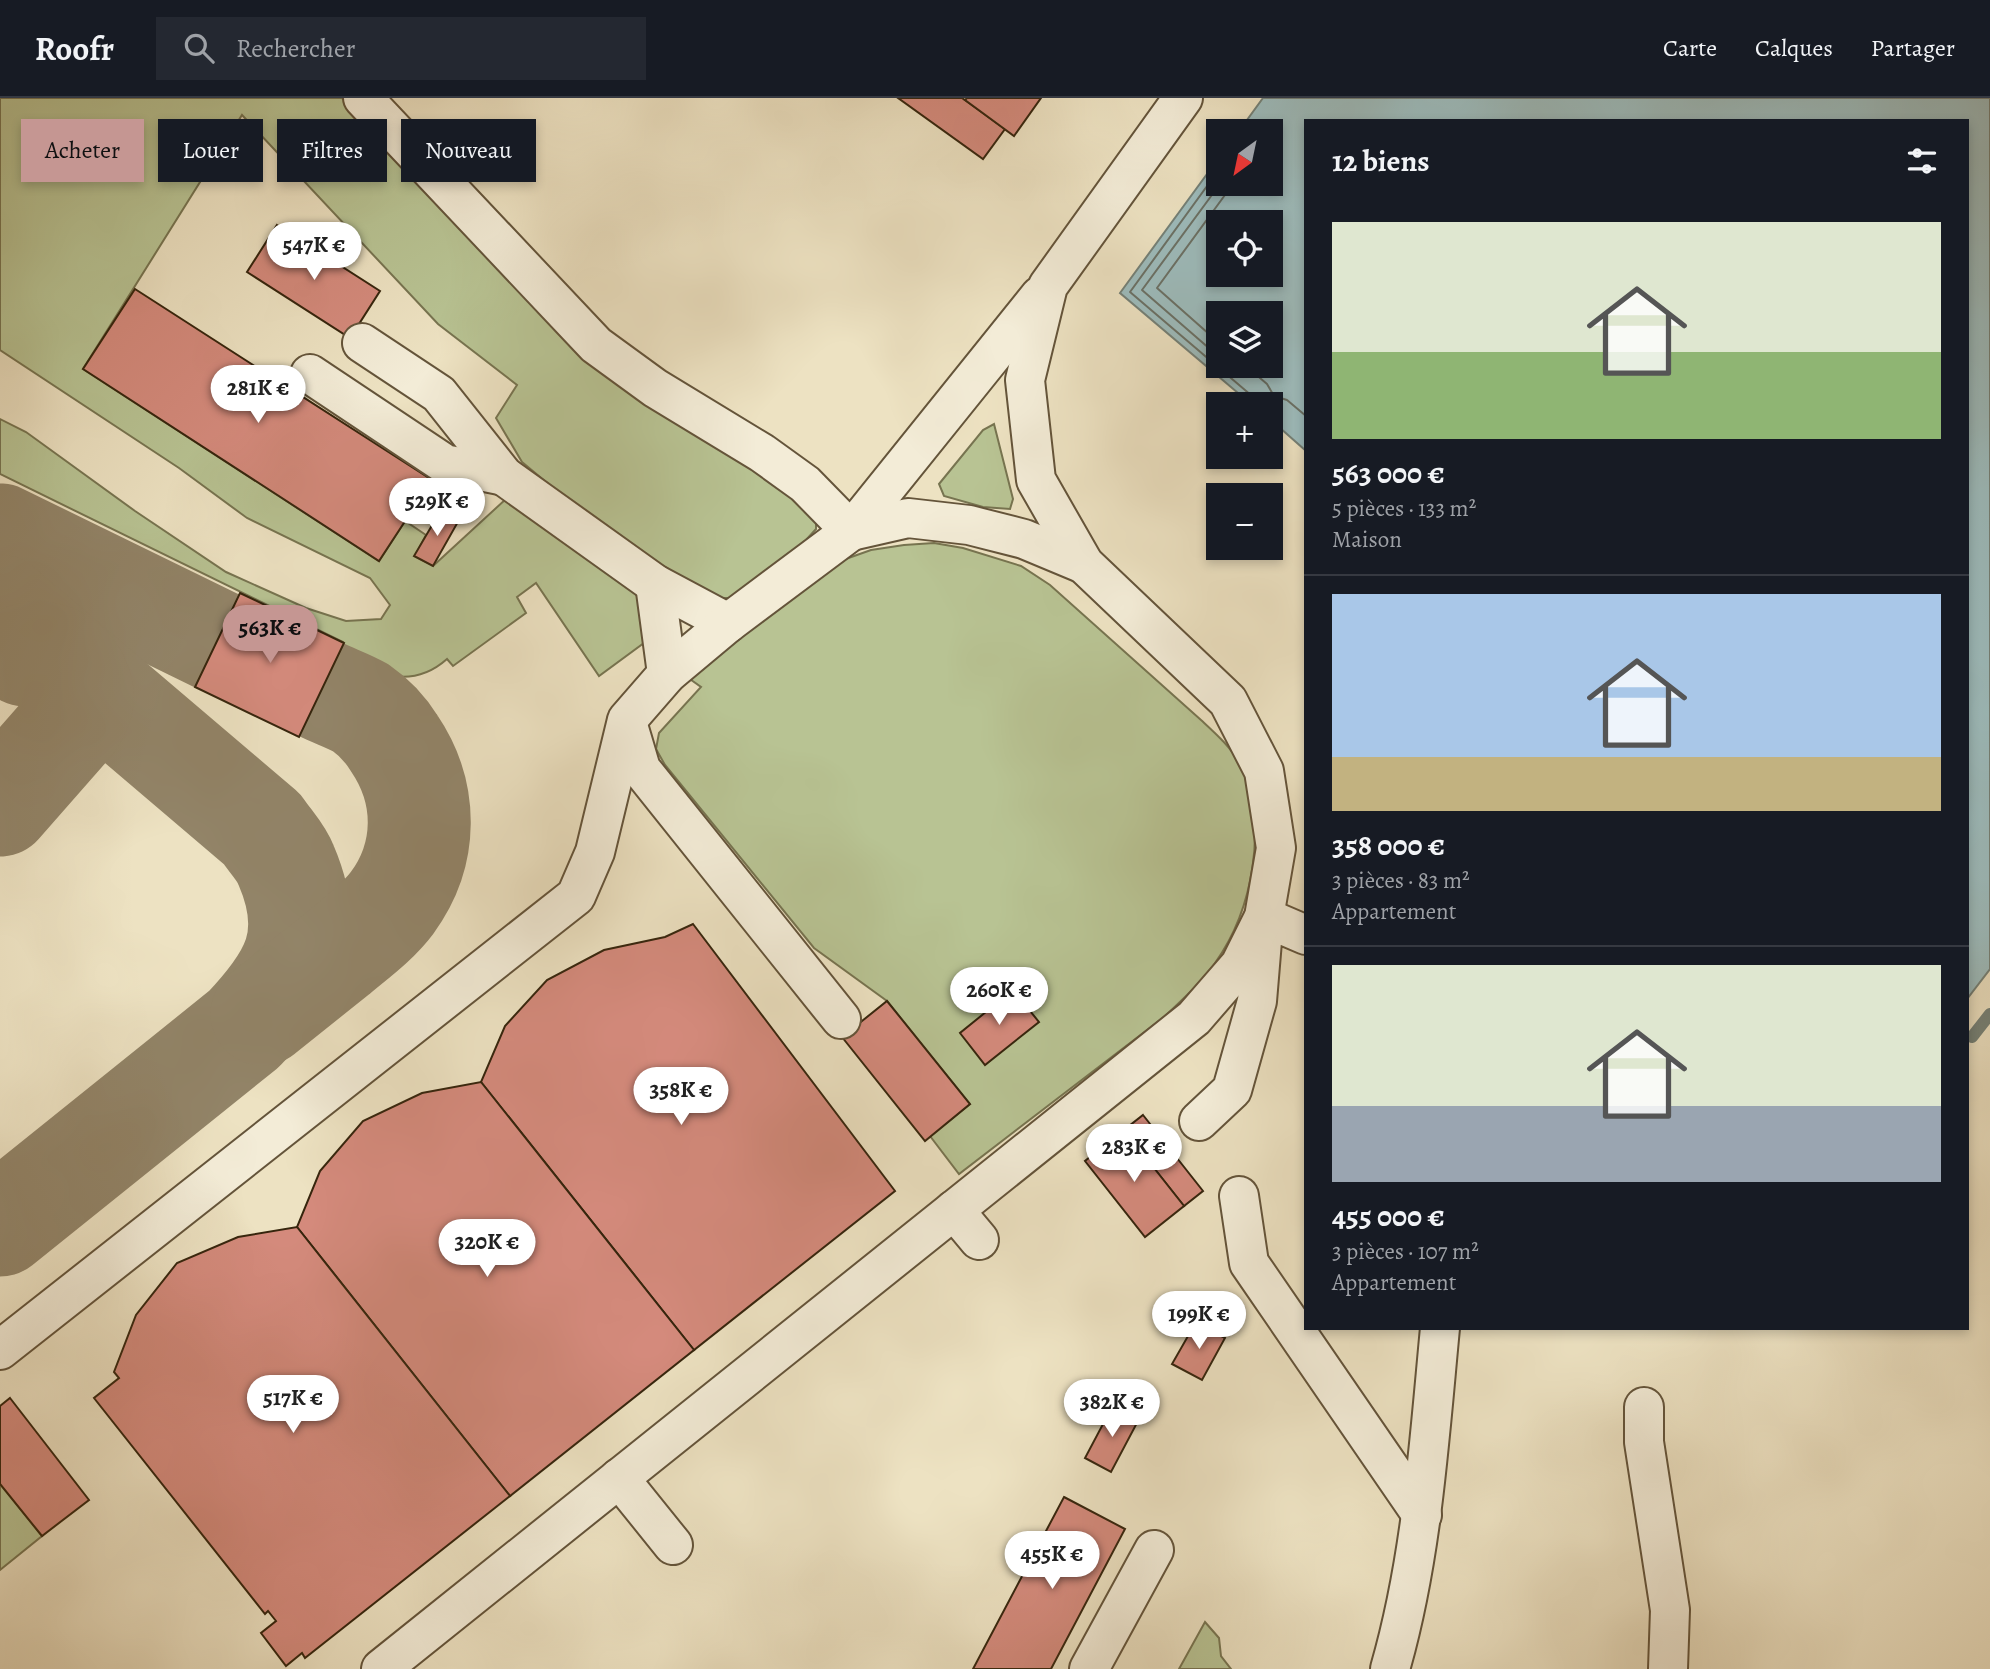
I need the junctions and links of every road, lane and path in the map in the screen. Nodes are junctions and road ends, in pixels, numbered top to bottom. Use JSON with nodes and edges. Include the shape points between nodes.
{"nodes":[{"id":1,"x":363,"y":98,"type":"edge"},
{"id":2,"x":1183,"y":98,"type":"edge"},
{"id":3,"x":1048,"y":286,"type":"junction"},
{"id":4,"x":362,"y":343,"type":"dead end"},
{"id":5,"x":310,"y":374,"type":"dead end"},
{"id":6,"x":504,"y":476,"type":"junction"},
{"id":7,"x":851,"y":531,"type":"junction"},
{"id":8,"x":1084,"y":564,"type":"junction"},
{"id":9,"x":655,"y":584,"type":"junction"},
{"id":10,"x":728,"y":623,"type":"junction"},
{"id":11,"x":667,"y":674,"type":"junction"},
{"id":12,"x":627,"y":720,"type":"junction"},
{"id":13,"x":1264,"y":917,"type":"junction"},
{"id":14,"x":1304,"y":935,"type":"edge"},
{"id":15,"x":841,"y":1019,"type":"dead end"},
{"id":16,"x":1199,"y":1121,"type":"dead end"},
{"id":17,"x":1239,"y":1196,"type":"dead end"},
{"id":18,"x":954,"y":1210,"type":"junction"},
{"id":19,"x":979,"y":1240,"type":"dead end"},
{"id":20,"x":1440,"y":1330,"type":"edge"},
{"id":21,"x":0,"y":1350,"type":"edge"},
{"id":22,"x":1644,"y":1407,"type":"dead end"},
{"id":23,"x":620,"y":1478,"type":"junction"},
{"id":24,"x":1422,"y":1515,"type":"junction"},
{"id":25,"x":673,"y":1545,"type":"dead end"},
{"id":26,"x":1154,"y":1550,"type":"dead end"},
{"id":27,"x":381,"y":1669,"type":"edge"},
{"id":28,"x":1089,"y":1669,"type":"edge"},
{"id":29,"x":1390,"y":1669,"type":"edge"},
{"id":30,"x":1668,"y":1669,"type":"edge"}],
"edges":[{"from":1,"to":7,"type":"lane","via":[[596,345],[805,484]]},
{"from":2,"to":3,"type":"lane"},
{"from":3,"to":7,"type":"lane"},
{"from":3,"to":8,"type":"lane","via":[[1025,380],[1036,480]]},
{"from":4,"to":6,"type":"lane","via":[[439,394]]},
{"from":5,"to":6,"type":"lane","via":[[445,464]]},
{"from":6,"to":9,"type":"lane"},
{"from":7,"to":8,"type":"lane","via":[[908,518],[969,525],[1024,539]]},
{"from":7,"to":10,"type":"lane"},
{"from":8,"to":13,"type":"lane","via":[[1228,701],[1264,771],[1276,848]]},
{"from":9,"to":10,"type":"lane"},
{"from":9,"to":11,"type":"lane"},
{"from":10,"to":11,"type":"lane"},
{"from":11,"to":12,"type":"lane"},
{"from":12,"to":15,"type":"lane","via":[[641,769]]},
{"from":12,"to":21,"type":"lane","via":[[595,852],[576,896]]},
{"from":13,"to":14,"type":"lane"},
{"from":13,"to":16,"type":"lane","via":[[1257,1001],[1232,1090]]},
{"from":13,"to":18,"type":"lane","via":[[1240,965],[1194,1018]]},
{"from":17,"to":24,"type":"lane","via":[[1250,1263]]},
{"from":18,"to":19,"type":"lane"},
{"from":18,"to":23,"type":"lane"},
{"from":20,"to":24,"type":"lane"},
{"from":22,"to":30,"type":"lane","via":[[1644,1442],[1670,1610]]},
{"from":23,"to":25,"type":"lane"},
{"from":23,"to":27,"type":"lane"},
{"from":24,"to":29,"type":"lane"},
{"from":26,"to":28,"type":"lane"}]}
